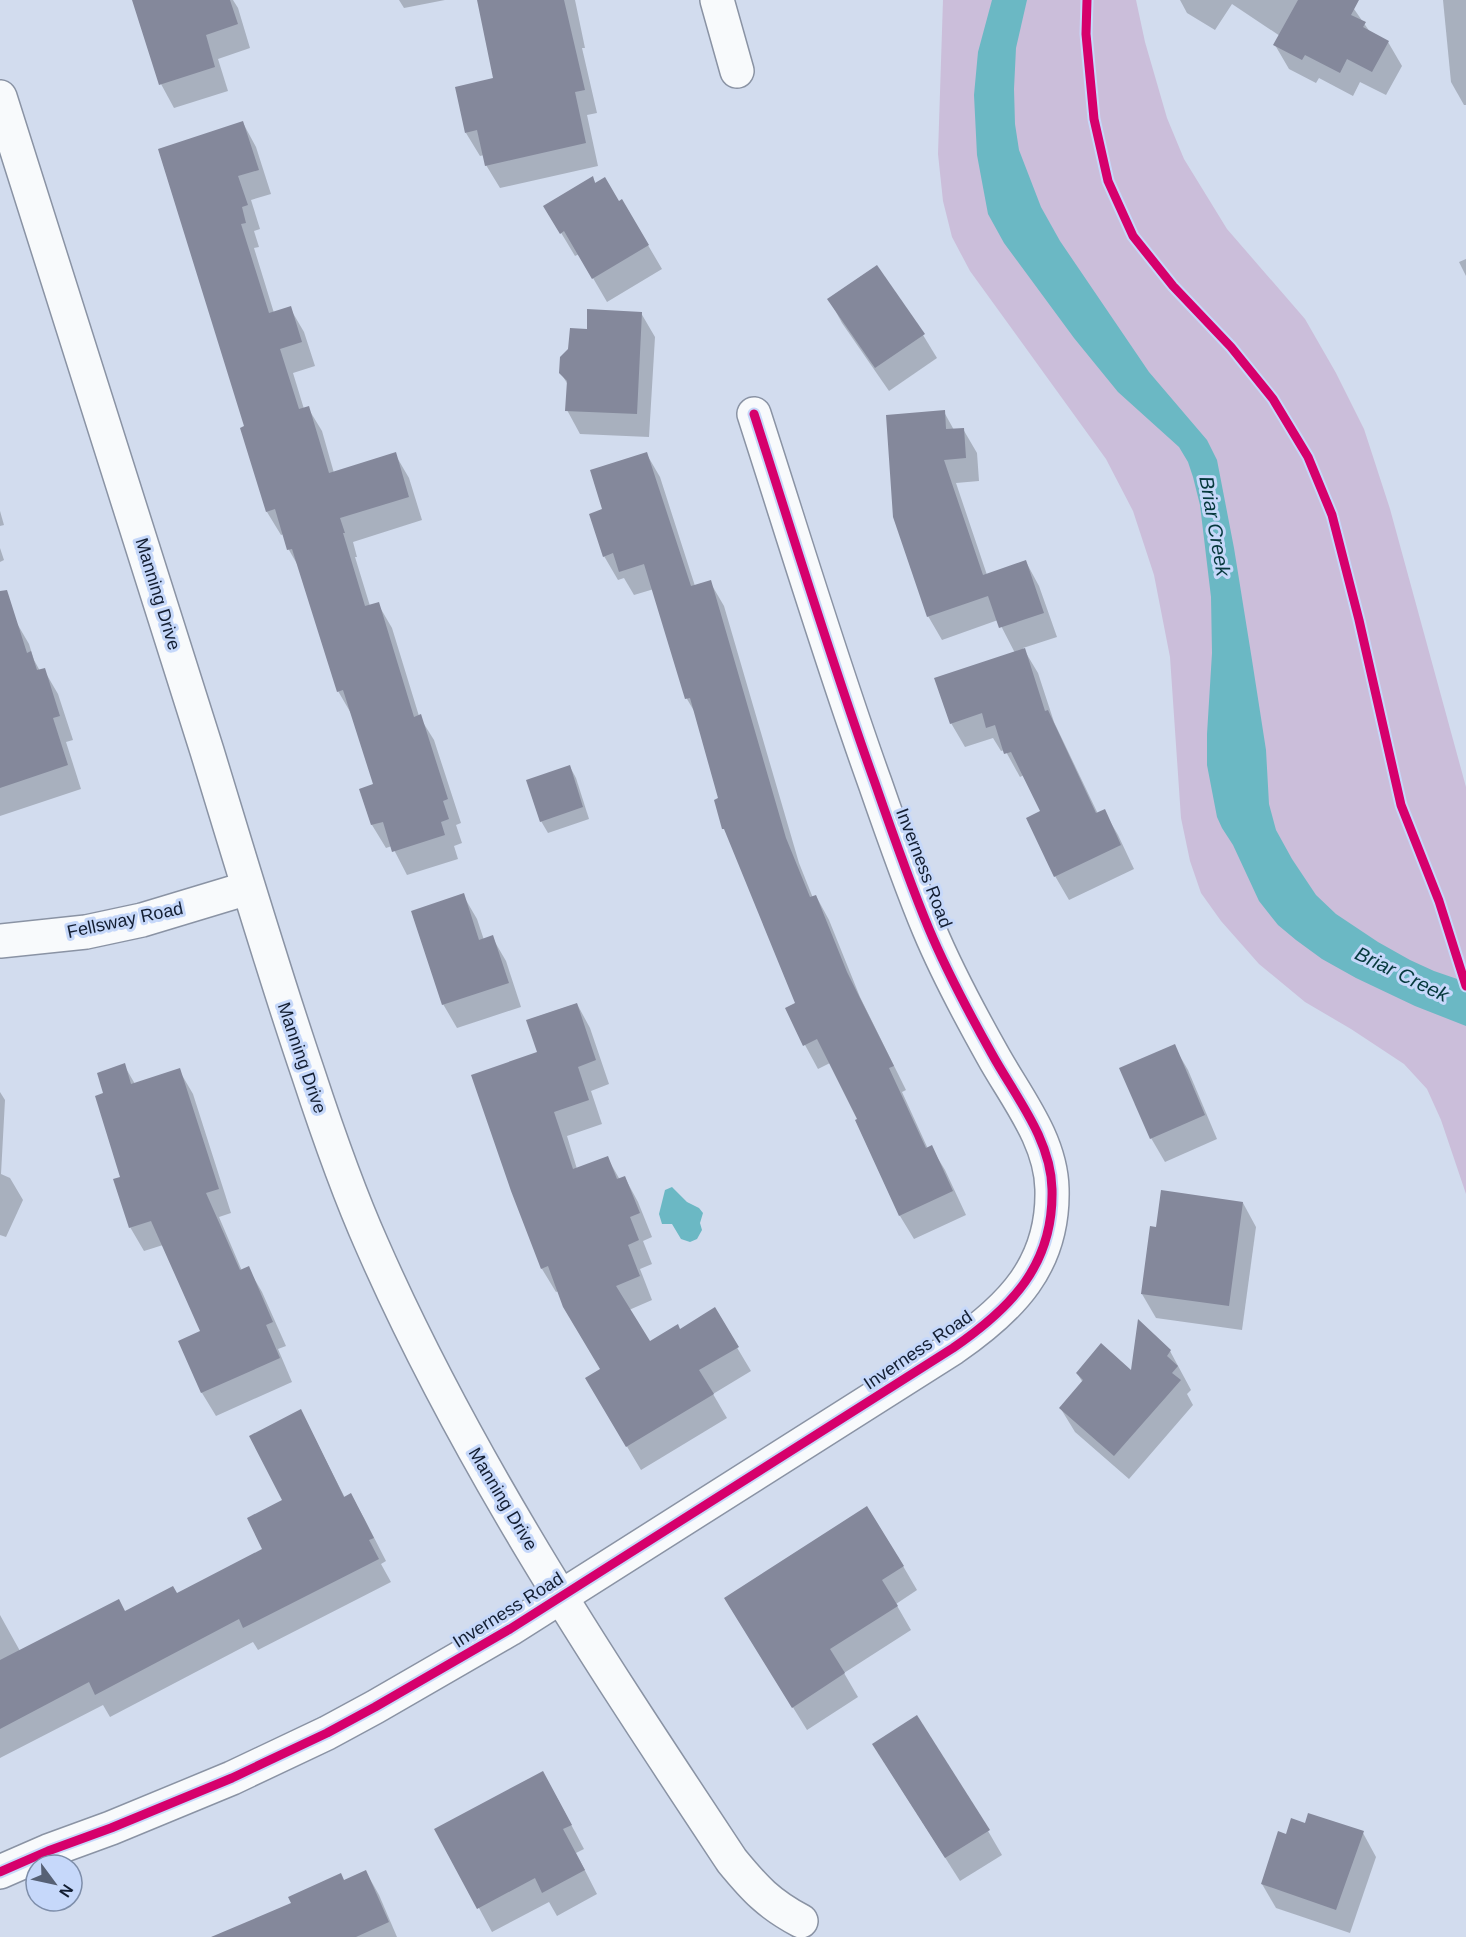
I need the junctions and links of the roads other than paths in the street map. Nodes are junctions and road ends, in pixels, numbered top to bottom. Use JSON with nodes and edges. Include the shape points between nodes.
{"nodes":[{"id":1,"x":717,"y":0,"type":"edge"},
{"id":2,"x":737,"y":71,"type":"dead end"},
{"id":3,"x":0,"y":97,"type":"edge"},
{"id":4,"x":754,"y":414,"type":"dead end"},
{"id":5,"x":248,"y":888,"type":"junction"},
{"id":6,"x":0,"y":941,"type":"edge"},
{"id":7,"x":561,"y":1597,"type":"junction"},
{"id":8,"x":0,"y":1872,"type":"edge"},
{"id":9,"x":801,"y":1922,"type":"dead end"}],
"edges":[{"from":1,"to":2,"type":"street"},
{"from":3,"to":5,"type":"street","name":"Manning Drive"},
{"from":4,"to":7,"type":"street","name":"Inverness Road","via":[[845,702],[908,878],[947,971],[1032,1121],[1049,1165],[1052,1209],[1039,1258],[1026,1283],[997,1316],[894,1386]]},
{"from":5,"to":6,"type":"street","name":"Fellsway Road","via":[[97,930]]},
{"from":5,"to":7,"type":"street","name":"Manning Drive","via":[[317,1101],[367,1234],[414,1338],[463,1432]]},
{"from":7,"to":8,"type":"street","name":"Inverness Road","via":[[427,1678],[316,1738],[232,1778]]},
{"from":7,"to":9,"type":"street","name":"Manning Drive","via":[[732,1861],[763,1897]]}]}
